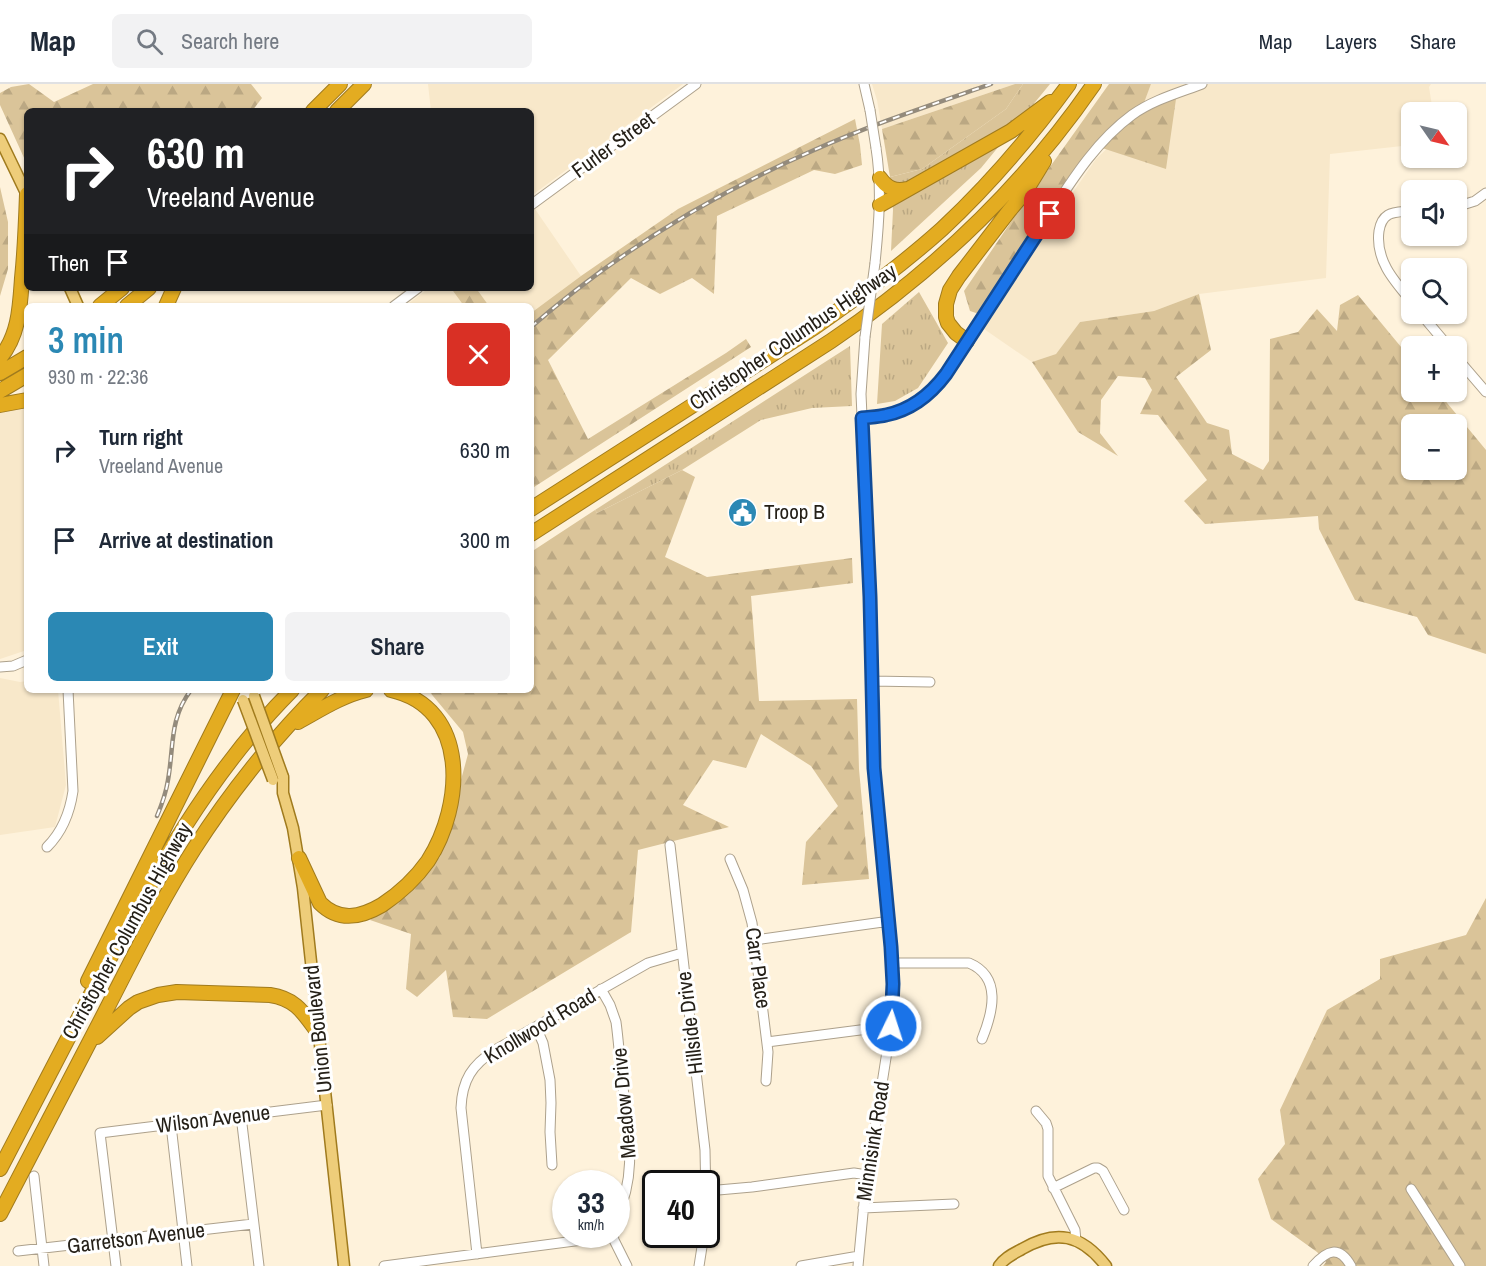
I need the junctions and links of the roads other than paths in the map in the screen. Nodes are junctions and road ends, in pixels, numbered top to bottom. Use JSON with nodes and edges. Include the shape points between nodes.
{"nodes":[{"id":1,"x":340,"y":84,"type":"edge"},
{"id":2,"x":364,"y":84,"type":"edge"},
{"id":3,"x":696,"y":84,"type":"edge"},
{"id":4,"x":864,"y":84,"type":"edge"},
{"id":5,"x":1094,"y":84,"type":"edge"},
{"id":6,"x":1202,"y":84,"type":"edge"},
{"id":7,"x":1065,"y":89,"type":"edge"},
{"id":8,"x":316,"y":108,"type":"edge"},
{"id":9,"x":340,"y":108,"type":"edge"},
{"id":10,"x":1065,"y":123,"type":"junction"},
{"id":11,"x":0,"y":139,"type":"edge"},
{"id":12,"x":880,"y":178,"type":"junction"},
{"id":13,"x":24,"y":186,"type":"edge"},
{"id":14,"x":912,"y":186,"type":"junction"},
{"id":15,"x":1486,"y":193,"type":"edge"},
{"id":16,"x":534,"y":203,"type":"edge"},
{"id":17,"x":880,"y":204,"type":"junction"},
{"id":18,"x":1467,"y":204,"type":"edge"},
{"id":19,"x":1401,"y":213,"type":"edge"},
{"id":20,"x":24,"y":262,"type":"edge"},
{"id":21,"x":1401,"y":289,"type":"edge"},
{"id":22,"x":118,"y":291,"type":"edge"},
{"id":23,"x":145,"y":291,"type":"edge"},
{"id":24,"x":414,"y":291,"type":"edge"},
{"id":25,"x":104,"y":303,"type":"edge"},
{"id":26,"x":131,"y":303,"type":"edge"},
{"id":27,"x":398,"y":303,"type":"edge"},
{"id":28,"x":1429,"y":324,"type":"edge"},
{"id":29,"x":1440,"y":336,"type":"edge"},
{"id":30,"x":967,"y":341,"type":"junction"},
{"id":31,"x":0,"y":358,"type":"edge"},
{"id":32,"x":24,"y":359,"type":"edge"},
{"id":33,"x":1467,"y":370,"type":"edge"},
{"id":34,"x":0,"y":373,"type":"edge"},
{"id":35,"x":24,"y":377,"type":"edge"},
{"id":36,"x":0,"y":391,"type":"edge"},
{"id":37,"x":1486,"y":392,"type":"edge"},
{"id":38,"x":24,"y":401,"type":"edge"},
{"id":39,"x":0,"y":405,"type":"edge"},
{"id":40,"x":862,"y":418,"type":"junction"},
{"id":41,"x":534,"y":507,"type":"edge"},
{"id":42,"x":534,"y":532,"type":"edge"},
{"id":43,"x":24,"y":661,"type":"edge"},
{"id":44,"x":0,"y":668,"type":"edge"},
{"id":45,"x":871,"y":681,"type":"junction"},
{"id":46,"x":930,"y":682,"type":"dead end"},
{"id":47,"x":68,"y":693,"type":"edge"},
{"id":48,"x":247,"y":693,"type":"edge"},
{"id":49,"x":289,"y":693,"type":"edge"},
{"id":50,"x":319,"y":693,"type":"edge"},
{"id":51,"x":355,"y":693,"type":"edge"},
{"id":52,"x":399,"y":693,"type":"edge"},
{"id":53,"x":285,"y":730,"type":"junction"},
{"id":54,"x":670,"y":845,"type":"dead end"},
{"id":55,"x":47,"y":848,"type":"dead end"},
{"id":56,"x":299,"y":858,"type":"junction"},
{"id":57,"x":730,"y":859,"type":"dead end"},
{"id":58,"x":890,"y":921,"type":"junction"},
{"id":59,"x":755,"y":940,"type":"junction"},
{"id":60,"x":682,"y":953,"type":"junction"},
{"id":61,"x":892,"y":963,"type":"junction"},
{"id":62,"x":601,"y":989,"type":"junction"},
{"id":63,"x":85,"y":1005,"type":"junction"},
{"id":64,"x":891,"y":1026,"type":"junction"},
{"id":65,"x":536,"y":1027,"type":"junction"},
{"id":66,"x":319,"y":1034,"type":"junction"},
{"id":67,"x":982,"y":1039,"type":"dead end"},
{"id":68,"x":767,"y":1042,"type":"junction"},
{"id":69,"x":88,"y":1044,"type":"junction"},
{"id":70,"x":766,"y":1081,"type":"dead end"},
{"id":71,"x":327,"y":1105,"type":"junction"},
{"id":72,"x":1036,"y":1111,"type":"dead end"},
{"id":73,"x":241,"y":1116,"type":"junction"},
{"id":74,"x":171,"y":1125,"type":"junction"},
{"id":75,"x":552,"y":1165,"type":"dead end"},
{"id":76,"x":0,"y":1169,"type":"edge"},
{"id":77,"x":706,"y":1170,"type":"edge"},
{"id":78,"x":630,"y":1171,"type":"edge"},
{"id":79,"x":867,"y":1175,"type":"junction"},
{"id":80,"x":34,"y":1176,"type":"dead end"},
{"id":81,"x":1053,"y":1188,"type":"junction"},
{"id":82,"x":1411,"y":1189,"type":"dead end"},
{"id":83,"x":720,"y":1190,"type":"edge"},
{"id":84,"x":954,"y":1204,"type":"dead end"},
{"id":85,"x":863,"y":1208,"type":"junction"},
{"id":86,"x":1124,"y":1210,"type":"dead end"},
{"id":87,"x":0,"y":1214,"type":"edge"},
{"id":88,"x":254,"y":1224,"type":"junction"},
{"id":89,"x":183,"y":1232,"type":"junction"},
{"id":90,"x":113,"y":1240,"type":"junction"},
{"id":91,"x":1076,"y":1241,"type":"junction"},
{"id":92,"x":552,"y":1244,"type":"edge"},
{"id":93,"x":42,"y":1248,"type":"junction"},
{"id":94,"x":618,"y":1248,"type":"edge"},
{"id":95,"x":702,"y":1248,"type":"edge"},
{"id":96,"x":18,"y":1251,"type":"dead end"},
{"id":97,"x":477,"y":1254,"type":"junction"},
{"id":98,"x":859,"y":1256,"type":"junction"},
{"id":99,"x":44,"y":1266,"type":"edge"},
{"id":100,"x":116,"y":1266,"type":"edge"},
{"id":101,"x":187,"y":1266,"type":"edge"},
{"id":102,"x":258,"y":1266,"type":"edge"},
{"id":103,"x":344,"y":1266,"type":"edge"},
{"id":104,"x":384,"y":1266,"type":"edge"},
{"id":105,"x":627,"y":1266,"type":"edge"},
{"id":106,"x":699,"y":1266,"type":"edge"},
{"id":107,"x":801,"y":1266,"type":"edge"},
{"id":108,"x":858,"y":1266,"type":"edge"},
{"id":109,"x":999,"y":1266,"type":"edge"},
{"id":110,"x":1106,"y":1266,"type":"edge"},
{"id":111,"x":1313,"y":1266,"type":"edge"},
{"id":112,"x":1351,"y":1266,"type":"edge"},
{"id":113,"x":1460,"y":1266,"type":"edge"}],
"edges":[{"from":1,"to":8,"type":"highway"},
{"from":2,"to":9,"type":"highway"},
{"from":3,"to":16,"type":"street","name":"Furler Street"},
{"from":4,"to":12,"type":"street","name":"Minnisink Road","bridge":true},
{"from":5,"to":10,"type":"highway","name":"Christopher Columbus Highway"},
{"from":6,"to":30,"type":"street","via":[[1145,106],[1111,134],[1070,184]]},
{"from":7,"to":14,"type":"highway","via":[[1011,131]]},
{"from":7,"to":41,"type":"highway","name":"Christopher Columbus Highway","via":[[983,188],[886,275],[815,327]]},
{"from":10,"to":30,"type":"highway","via":[[1025,192],[951,290],[946,304],[948,323]]},
{"from":10,"to":42,"type":"highway","name":"Christopher Columbus Highway","via":[[1027,171],[978,222],[890,300]]},
{"from":11,"to":13,"type":"main road"},
{"from":12,"to":14,"type":"highway","via":[[896,190]]},
{"from":12,"to":17,"type":"street","name":"Minnisink Road"},
{"from":14,"to":17,"type":"highway"},
{"from":15,"to":18,"type":"street"},
{"from":17,"to":40,"type":"street","name":"Minnisink Road","bridge":true,"via":[[865,337]]},
{"from":19,"to":21,"type":"street","via":[[1388,215],[1379,233],[1384,264]]},
{"from":20,"to":31,"type":"highway","via":[[19,317],[13,338]]},
{"from":22,"to":25,"type":"highway"},
{"from":23,"to":26,"type":"highway"},
{"from":24,"to":27,"type":"street"},
{"from":28,"to":29,"type":"street"},
{"from":30,"to":40,"type":"street","via":[[941,381],[922,399],[898,412]]},
{"from":32,"to":34,"type":"highway"},
{"from":33,"to":37,"type":"street"},
{"from":35,"to":36,"type":"highway"},
{"from":38,"to":39,"type":"highway"},
{"from":40,"to":45,"type":"street","name":"Minnisink Road"},
{"from":43,"to":44,"type":"street"},
{"from":45,"to":46,"type":"street"},
{"from":45,"to":58,"type":"street","name":"Minnisink Road","via":[[875,789]]},
{"from":47,"to":55,"type":"street","via":[[74,791],[62,828]]},
{"from":48,"to":56,"type":"main road","name":"Union Boulevard","bridge":true,"via":[[283,793]]},
{"from":48,"to":63,"type":"highway","via":[[84,989]]},
{"from":49,"to":63,"type":"highway","name":"Christopher Columbus Highway","via":[[247,739],[178,835]]},
{"from":50,"to":53,"type":"highway","name":"Christopher Columbus Highway"},
{"from":51,"to":53,"type":"highway"},
{"from":52,"to":56,"type":"highway","via":[[429,709],[449,741],[454,773],[452,799],[435,848],[401,891],[369,912],[355,916],[335,914],[320,903]]},
{"from":53,"to":69,"type":"highway","name":"Christopher Columbus Highway","via":[[234,791],[194,849]]},
{"from":54,"to":60,"type":"street","name":"Hillside Drive"},
{"from":56,"to":66,"type":"main road","name":"Union Boulevard"},
{"from":57,"to":59,"type":"street","name":"Carr Place","via":[[747,900]]},
{"from":58,"to":59,"type":"street"},
{"from":58,"to":61,"type":"street","name":"Minnisink Road"},
{"from":59,"to":68,"type":"street","name":"Carr Place"},
{"from":60,"to":62,"type":"street","name":"Knollwood Road","via":[[648,963]]},
{"from":60,"to":77,"type":"street","name":"Hillside Drive"},
{"from":61,"to":64,"type":"street","name":"Minnisink Road"},
{"from":61,"to":67,"type":"street","via":[[969,963],[979,969],[991,987],[991,1013]]},
{"from":62,"to":65,"type":"street","name":"Knollwood Road"},
{"from":62,"to":78,"type":"street","name":"Meadow Drive","via":[[616,1022]]},
{"from":63,"to":76,"type":"highway","name":"Christopher Columbus Highway"},
{"from":64,"to":68,"type":"street"},
{"from":64,"to":79,"type":"street","name":"Minnisink Road"},
{"from":65,"to":75,"type":"street","via":[[549,1080]]},
{"from":65,"to":97,"type":"street","name":"Knollwood Road","via":[[483,1058],[472,1070],[462,1092]]},
{"from":66,"to":69,"type":"highway","via":[[298,1006],[285,998],[177,992],[138,1002]]},
{"from":66,"to":71,"type":"main road","name":"Union Boulevard"},
{"from":68,"to":70,"type":"street","name":"Carr Place"},
{"from":69,"to":87,"type":"highway","name":"Christopher Columbus Highway"},
{"from":71,"to":73,"type":"street","name":"Wilson Avenue"},
{"from":71,"to":103,"type":"main road","name":"Union Boulevard"},
{"from":72,"to":81,"type":"street","via":[[1048,1129],[1048,1176]]},
{"from":73,"to":74,"type":"street","name":"Wilson Avenue"},
{"from":73,"to":88,"type":"street"},
{"from":74,"to":89,"type":"street"},
{"from":74,"to":90,"type":"street","name":"Wilson Avenue","via":[[100,1133]]},
{"from":79,"to":83,"type":"street","via":[[854,1173]]},
{"from":79,"to":85,"type":"street","name":"Minnisink Road"},
{"from":80,"to":93,"type":"street"},
{"from":81,"to":86,"type":"street","via":[[1098,1168]]},
{"from":81,"to":91,"type":"street","via":[[1075,1230]]},
{"from":82,"to":113,"type":"street"},
{"from":84,"to":85,"type":"street"},
{"from":85,"to":98,"type":"street","name":"Minnisink Road"},
{"from":88,"to":89,"type":"street","name":"Garretson Avenue"},
{"from":88,"to":102,"type":"street"},
{"from":89,"to":90,"type":"street","name":"Garretson Avenue"},
{"from":89,"to":101,"type":"street"},
{"from":90,"to":93,"type":"street","name":"Garretson Avenue"},
{"from":90,"to":100,"type":"street"},
{"from":91,"to":109,"type":"main road","via":[[1061,1237],[1043,1239]]},
{"from":91,"to":110,"type":"main road"},
{"from":92,"to":97,"type":"street"},
{"from":93,"to":96,"type":"street","name":"Garretson Avenue"},
{"from":93,"to":99,"type":"street"},
{"from":94,"to":105,"type":"street"},
{"from":95,"to":106,"type":"street"},
{"from":97,"to":104,"type":"street"},
{"from":98,"to":107,"type":"street"},
{"from":98,"to":108,"type":"street","name":"Minnisink Road"},
{"from":111,"to":112,"type":"street","via":[[1321,1256],[1333,1251],[1346,1256]]}]}
